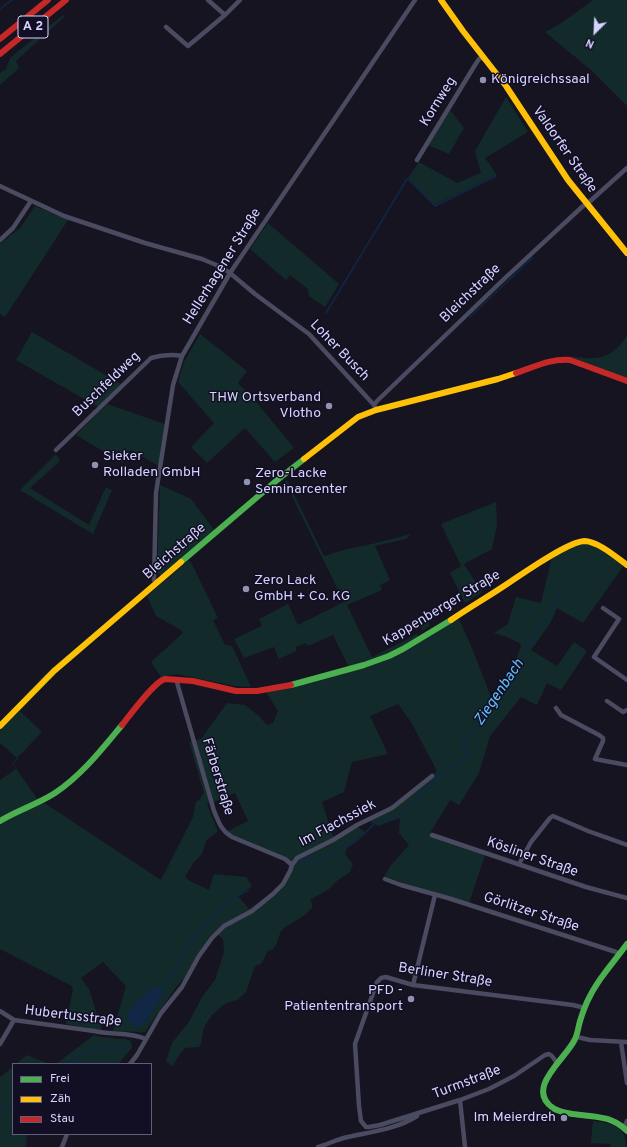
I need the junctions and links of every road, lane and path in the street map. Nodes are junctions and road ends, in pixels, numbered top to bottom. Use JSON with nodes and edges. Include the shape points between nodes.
{"nodes":[{"id":1,"x":48,"y":0,"type":"edge"},
{"id":2,"x":66,"y":0,"type":"edge"},
{"id":3,"x":208,"y":0,"type":"edge"},
{"id":4,"x":240,"y":0,"type":"edge"},
{"id":5,"x":415,"y":0,"type":"edge"},
{"id":6,"x":441,"y":0,"type":"edge"},
{"id":7,"x":225,"y":15,"type":"junction"},
{"id":8,"x":166,"y":27,"type":"dead end"},
{"id":9,"x":0,"y":39,"type":"edge"},
{"id":10,"x":0,"y":54,"type":"edge"},
{"id":11,"x":483,"y":57,"type":"junction"},
{"id":12,"x":417,"y":160,"type":"dead end"},
{"id":13,"x":627,"y":168,"type":"edge"},
{"id":14,"x":0,"y":186,"type":"edge"},
{"id":15,"x":31,"y":201,"type":"junction"},
{"id":16,"x":587,"y":204,"type":"junction"},
{"id":17,"x":0,"y":240,"type":"edge"},
{"id":18,"x":627,"y":253,"type":"edge"},
{"id":19,"x":230,"y":273,"type":"junction"},
{"id":20,"x":182,"y":356,"type":"junction"},
{"id":21,"x":627,"y":381,"type":"edge"},
{"id":22,"x":375,"y":408,"type":"junction"},
{"id":23,"x":56,"y":450,"type":"dead end"},
{"id":24,"x":627,"y":565,"type":"edge"},
{"id":25,"x":157,"y":583,"type":"junction"},
{"id":26,"x":603,"y":608,"type":"dead end"},
{"id":27,"x":176,"y":679,"type":"junction"},
{"id":28,"x":627,"y":680,"type":"edge"},
{"id":29,"x":607,"y":701,"type":"dead end"},
{"id":30,"x":556,"y":708,"type":"dead end"},
{"id":31,"x":627,"y":710,"type":"edge"},
{"id":32,"x":0,"y":726,"type":"edge"},
{"id":33,"x":627,"y":765,"type":"edge"},
{"id":34,"x":432,"y":776,"type":"dead end"},
{"id":35,"x":0,"y":821,"type":"edge"},
{"id":36,"x":432,"y":835,"type":"dead end"},
{"id":37,"x":627,"y":845,"type":"edge"},
{"id":38,"x":519,"y":864,"type":"junction"},
{"id":39,"x":292,"y":865,"type":"junction"},
{"id":40,"x":385,"y":879,"type":"dead end"},
{"id":41,"x":435,"y":895,"type":"junction"},
{"id":42,"x":627,"y":898,"type":"edge"},
{"id":43,"x":627,"y":944,"type":"edge"},
{"id":44,"x":620,"y":954,"type":"junction"},
{"id":45,"x":413,"y":985,"type":"junction"},
{"id":46,"x":585,"y":1008,"type":"junction"},
{"id":47,"x":0,"y":1011,"type":"edge"},
{"id":48,"x":14,"y":1020,"type":"junction"},
{"id":49,"x":577,"y":1037,"type":"junction"},
{"id":50,"x":146,"y":1039,"type":"junction"},
{"id":51,"x":621,"y":1042,"type":"junction"},
{"id":52,"x":627,"y":1042,"type":"edge"},
{"id":53,"x":0,"y":1044,"type":"edge"},
{"id":54,"x":131,"y":1063,"type":"edge"},
{"id":55,"x":557,"y":1063,"type":"junction"},
{"id":56,"x":627,"y":1083,"type":"edge"},
{"id":57,"x":460,"y":1100,"type":"junction"},
{"id":58,"x":423,"y":1111,"type":"junction"},
{"id":59,"x":627,"y":1120,"type":"edge"},
{"id":60,"x":362,"y":1124,"type":"joint"},
{"id":61,"x":625,"y":1129,"type":"edge"},
{"id":62,"x":67,"y":1135,"type":"edge"},
{"id":63,"x":62,"y":1147,"type":"edge"},
{"id":64,"x":318,"y":1147,"type":"edge"},
{"id":65,"x":465,"y":1147,"type":"edge"}],
"edges":[{"from":1,"to":9,"type":"main road","number":"A 2"},
{"from":2,"to":10,"type":"main road","number":"A 2"},
{"from":3,"to":7,"type":"street"},
{"from":4,"to":7,"type":"street"},
{"from":5,"to":19,"type":"street","name":"Hellerhagener Straße"},
{"from":6,"to":11,"type":"main road","name":"Valdorfer Straße"},
{"from":7,"to":8,"type":"street","via":[[188,46]]},
{"from":11,"to":12,"type":"street","name":"Kornweg","via":[[475,65]]},
{"from":11,"to":16,"type":"main road","name":"Valdorfer Straße","via":[[506,86]]},
{"from":13,"to":16,"type":"street","name":"Bleichstraße"},
{"from":14,"to":15,"type":"street","name":"Loher Busch"},
{"from":15,"to":17,"type":"street"},
{"from":15,"to":19,"type":"street","name":"Loher Busch","via":[[64,216],[202,259]]},
{"from":16,"to":18,"type":"main road","name":"Valdorfer Straße"},
{"from":16,"to":22,"type":"street","name":"Bleichstraße","via":[[498,284],[377,401]]},
{"from":19,"to":20,"type":"street","name":"Hellerhagener Straße"},
{"from":19,"to":22,"type":"street","name":"Loher Busch","via":[[310,334]]},
{"from":20,"to":23,"type":"street","name":"Buschfeldweg","via":[[162,355],[151,358]]},
{"from":20,"to":25,"type":"street","name":"Hellerhagener Straße","via":[[173,385],[156,494],[154,580]]},
{"from":21,"to":22,"type":"main road","via":[[561,359],[498,379]]},
{"from":22,"to":25,"type":"main road","name":"Bleichstraße","via":[[358,418],[276,482]]},
{"from":24,"to":27,"type":"main road","name":"Kappenberger Straße","via":[[608,551],[584,540],[566,547],[517,576],[403,649],[364,665],[292,685],[257,691],[236,691]]},
{"from":25,"to":32,"type":"main road","name":"Bleichstraße","via":[[54,671]]},
{"from":26,"to":28,"type":"street","via":[[619,619],[594,657]]},
{"from":27,"to":35,"type":"main road","name":"Kappenberger Straße","via":[[161,680],[86,767],[55,793]]},
{"from":27,"to":39,"type":"street","name":"Färberstraße","via":[[214,811],[222,830],[232,837],[285,859]]},
{"from":29,"to":31,"type":"street","via":[[623,712]]},
{"from":30,"to":33,"type":"street","via":[[561,715],[603,738],[594,759]]},
{"from":34,"to":39,"type":"street","name":"Im Flachssiek","via":[[392,808],[297,858]]},
{"from":36,"to":38,"type":"street","name":"Kösliner Straße"},
{"from":37,"to":38,"type":"street","via":[[553,816],[531,842]]},
{"from":38,"to":42,"type":"street","name":"Kösliner Straße"},
{"from":39,"to":50,"type":"street","name":"Im Flachssiek","via":[[282,884],[273,894],[252,911],[224,926],[212,938],[182,988],[161,1013]]},
{"from":40,"to":41,"type":"street","name":"Görlitzer Straße"},
{"from":41,"to":44,"type":"street","name":"Görlitzer Straße"},
{"from":41,"to":45,"type":"street"},
{"from":43,"to":44,"type":"main road"},
{"from":44,"to":46,"type":"main road","via":[[598,982]]},
{"from":45,"to":46,"type":"street","name":"Berliner Straße"},
{"from":45,"to":60,"type":"street","name":"Berliner Straße","via":[[386,977],[381,978],[377,982],[363,1019],[355,1044],[358,1106]]},
{"from":46,"to":49,"type":"main road"},
{"from":47,"to":48,"type":"street","name":"Hubertusstraße"},
{"from":48,"to":50,"type":"street","name":"Hubertusstraße"},
{"from":48,"to":53,"type":"street"},
{"from":49,"to":51,"type":"street","via":[[585,1040]]},
{"from":49,"to":55,"type":"main road"},
{"from":50,"to":54,"type":"street","name":"Im Flachssiek"},
{"from":51,"to":52,"type":"street"},
{"from":51,"to":56,"type":"street"},
{"from":55,"to":57,"type":"street","name":"Turmstraße","via":[[549,1054],[545,1055],[514,1076]]},
{"from":55,"to":61,"type":"main road","via":[[543,1088],[544,1098],[548,1103],[559,1111],[610,1119]]},
{"from":57,"to":58,"type":"street","name":"Turmstraße"},
{"from":57,"to":65,"type":"street"},
{"from":58,"to":60,"type":"street","name":"Turmstraße","via":[[369,1127]]},
{"from":58,"to":64,"type":"street","name":"Turmstraße","via":[[384,1130]]},
{"from":59,"to":61,"type":"street"},
{"from":62,"to":63,"type":"street"}]}
